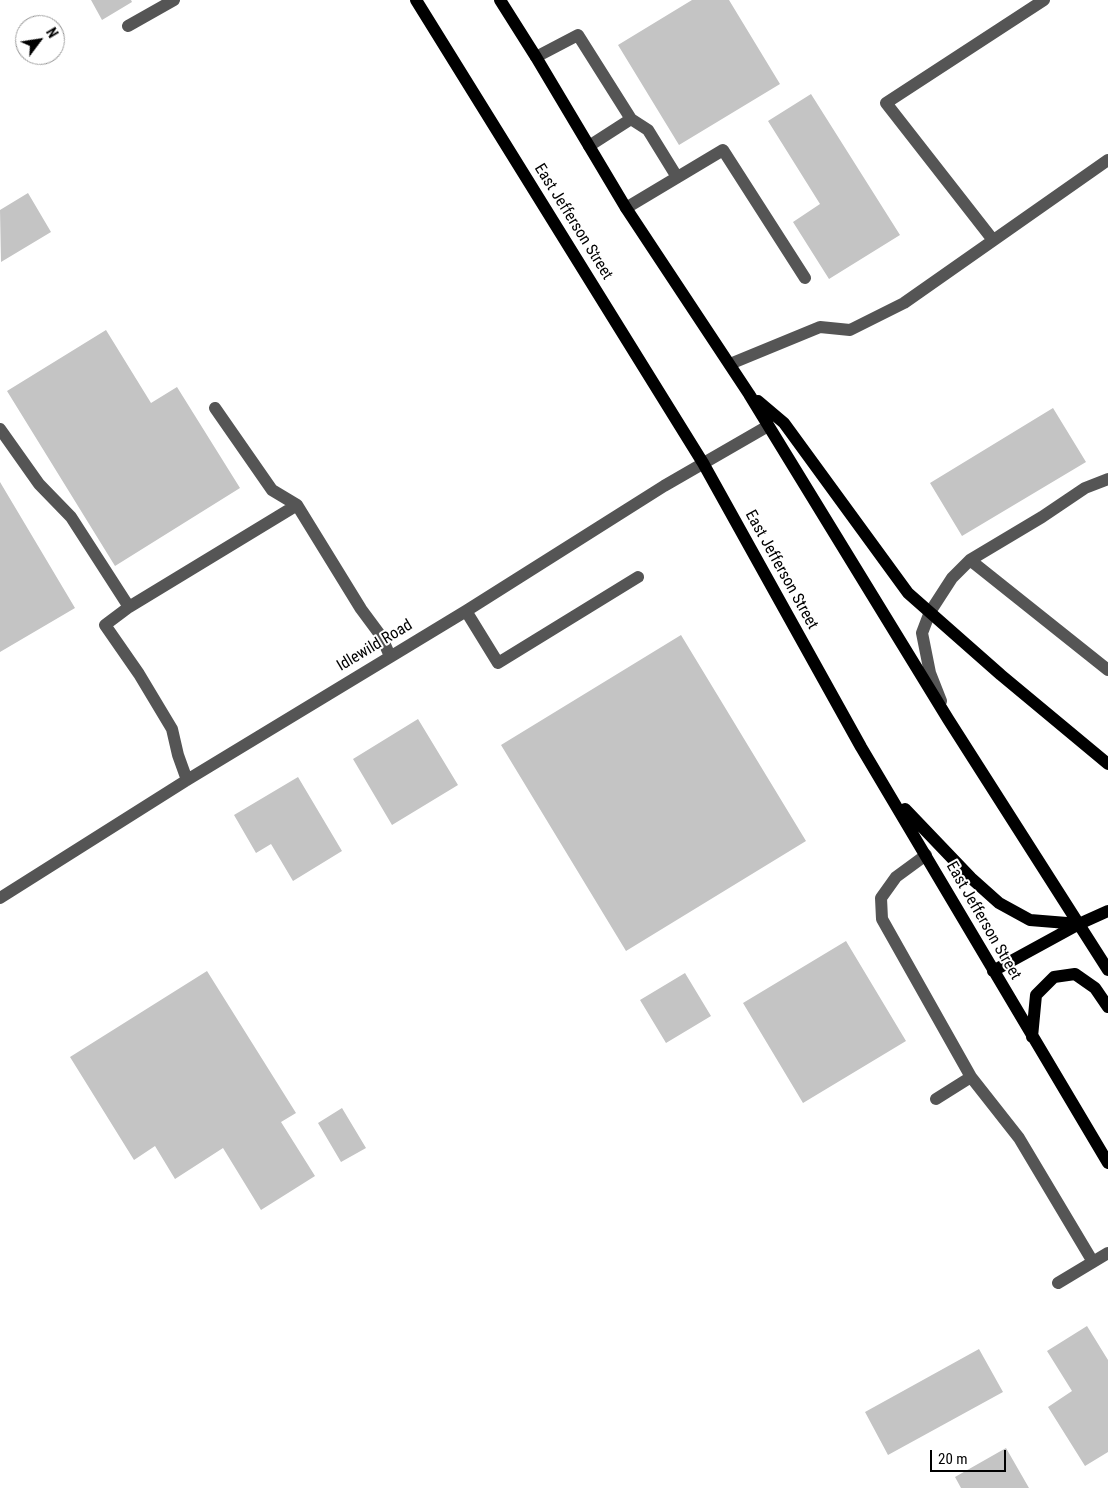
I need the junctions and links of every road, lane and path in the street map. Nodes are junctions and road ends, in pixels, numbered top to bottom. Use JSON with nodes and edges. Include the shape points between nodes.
{"nodes":[{"id":1,"x":174,"y":0,"type":"edge"},
{"id":2,"x":416,"y":0,"type":"edge"},
{"id":3,"x":500,"y":0,"type":"edge"},
{"id":4,"x":1044,"y":0,"type":"edge"},
{"id":5,"x":128,"y":26,"type":"dead end"},
{"id":6,"x":536,"y":57,"type":"junction"},
{"id":7,"x":630,"y":119,"type":"junction"},
{"id":8,"x":589,"y":146,"type":"junction"},
{"id":9,"x":1108,"y":160,"type":"edge"},
{"id":10,"x":677,"y":176,"type":"junction"},
{"id":11,"x":626,"y":208,"type":"junction"},
{"id":12,"x":994,"y":240,"type":"junction"},
{"id":13,"x":804,"y":278,"type":"dead end"},
{"id":14,"x":730,"y":364,"type":"junction"},
{"id":15,"x":750,"y":394,"type":"junction"},
{"id":16,"x":215,"y":408,"type":"dead end"},
{"id":17,"x":768,"y":426,"type":"junction"},
{"id":18,"x":0,"y":428,"type":"edge"},
{"id":19,"x":703,"y":463,"type":"junction"},
{"id":20,"x":1108,"y":479,"type":"edge"},
{"id":21,"x":297,"y":505,"type":"junction"},
{"id":22,"x":970,"y":560,"type":"junction"},
{"id":23,"x":638,"y":577,"type":"dead end"},
{"id":24,"x":129,"y":607,"type":"junction"},
{"id":25,"x":466,"y":611,"type":"junction"},
{"id":26,"x":930,"y":612,"type":"junction"},
{"id":27,"x":390,"y":656,"type":"junction"},
{"id":28,"x":1108,"y":670,"type":"edge"},
{"id":29,"x":948,"y":719,"type":"junction"},
{"id":30,"x":1108,"y":764,"type":"edge"},
{"id":31,"x":188,"y":780,"type":"junction"},
{"id":32,"x":890,"y":794,"type":"junction"},
{"id":33,"x":926,"y":855,"type":"junction"},
{"id":34,"x":0,"y":898,"type":"edge"},
{"id":35,"x":1108,"y":910,"type":"edge"},
{"id":36,"x":1079,"y":924,"type":"junction"},
{"id":37,"x":1108,"y":970,"type":"edge"},
{"id":38,"x":993,"y":971,"type":"junction"},
{"id":39,"x":1108,"y":1007,"type":"edge"},
{"id":40,"x":1032,"y":1037,"type":"junction"},
{"id":41,"x":971,"y":1077,"type":"junction"},
{"id":42,"x":936,"y":1100,"type":"dead end"},
{"id":43,"x":1108,"y":1163,"type":"edge"},
{"id":44,"x":1108,"y":1253,"type":"edge"},
{"id":45,"x":1093,"y":1262,"type":"junction"},
{"id":46,"x":1058,"y":1284,"type":"dead end"}],
"edges":[{"from":1,"to":5,"type":"street"},
{"from":2,"to":19,"type":"main road","name":"East Jefferson Street"},
{"from":3,"to":6,"type":"main road"},
{"from":4,"to":12,"type":"street","via":[[886,104]]},
{"from":6,"to":7,"type":"street","via":[[578,36]]},
{"from":6,"to":8,"type":"main road"},
{"from":7,"to":8,"type":"street"},
{"from":7,"to":10,"type":"street","via":[[648,130]]},
{"from":8,"to":11,"type":"main road"},
{"from":9,"to":12,"type":"street"},
{"from":10,"to":11,"type":"street"},
{"from":10,"to":13,"type":"street","via":[[723,150]]},
{"from":11,"to":14,"type":"main road"},
{"from":12,"to":14,"type":"street","via":[[904,303],[850,330],[820,327]]},
{"from":14,"to":15,"type":"main road"},
{"from":15,"to":17,"type":"main road"},
{"from":15,"to":26,"type":"main road","via":[[784,423],[908,593]]},
{"from":16,"to":21,"type":"street","via":[[272,490]]},
{"from":17,"to":19,"type":"street","name":"Idlewild Road"},
{"from":17,"to":29,"type":"main road"},
{"from":18,"to":24,"type":"street","via":[[38,484],[71,517]]},
{"from":19,"to":25,"type":"street","name":"Idlewild Road"},
{"from":19,"to":32,"type":"main road","name":"East Jefferson Street"},
{"from":20,"to":22,"type":"street","via":[[1085,488]]},
{"from":21,"to":24,"type":"street"},
{"from":21,"to":27,"type":"street","via":[[381,636]]},
{"from":22,"to":26,"type":"street","via":[[952,578]]},
{"from":22,"to":28,"type":"street"},
{"from":23,"to":25,"type":"street","via":[[498,663]]},
{"from":24,"to":31,"type":"street","via":[[105,625],[172,729]]},
{"from":25,"to":27,"type":"street","name":"Idlewild Road"},
{"from":26,"to":29,"type":"street","via":[[922,633],[930,674]]},
{"from":26,"to":30,"type":"main road"},
{"from":27,"to":31,"type":"street","name":"Idlewild Road"},
{"from":29,"to":36,"type":"main road"},
{"from":31,"to":34,"type":"street","name":"Idlewild Road"},
{"from":32,"to":33,"type":"main road","name":"East Jefferson Street"},
{"from":32,"to":36,"type":"main road","via":[[999,903],[1030,920]]},
{"from":33,"to":38,"type":"main road","name":"East Jefferson Street"},
{"from":33,"to":41,"type":"street","via":[[896,877],[881,898],[882,919]]},
{"from":35,"to":36,"type":"main road"},
{"from":36,"to":37,"type":"main road"},
{"from":36,"to":38,"type":"main road"},
{"from":38,"to":40,"type":"main road","name":"East Jefferson Street"},
{"from":39,"to":40,"type":"main road","via":[[1095,988],[1075,974],[1054,977],[1036,995]]},
{"from":40,"to":43,"type":"main road","name":"East Jefferson Street"},
{"from":41,"to":42,"type":"street"},
{"from":41,"to":45,"type":"street","via":[[1019,1138]]},
{"from":44,"to":45,"type":"street"},
{"from":45,"to":46,"type":"street"}]}
